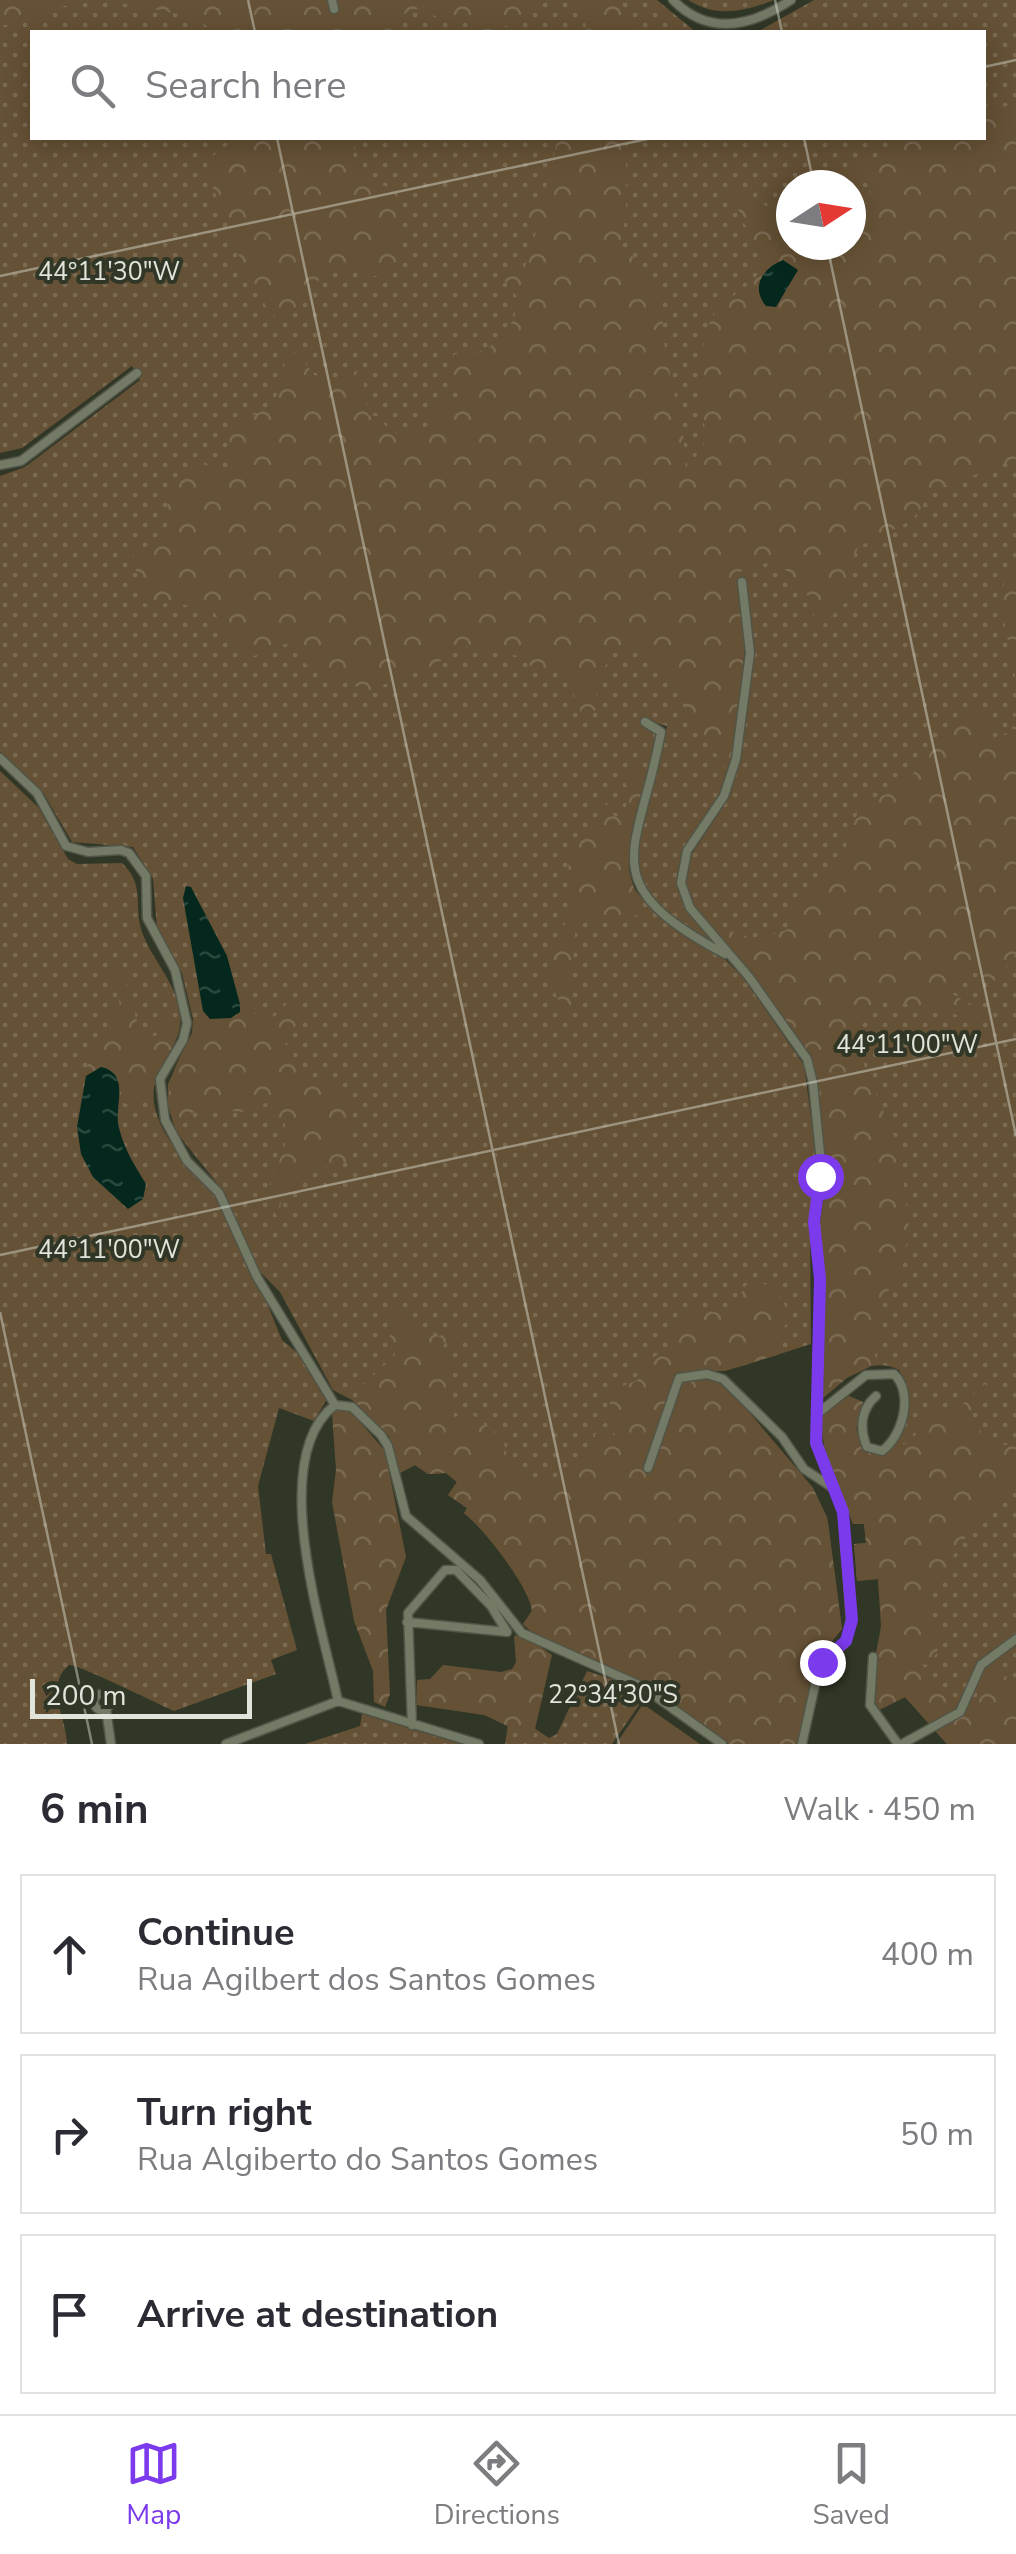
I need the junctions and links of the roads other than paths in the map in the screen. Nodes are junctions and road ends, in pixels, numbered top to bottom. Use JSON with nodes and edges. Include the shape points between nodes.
{"nodes":[{"id":1,"x":673,"y":0,"type":"edge"},
{"id":2,"x":791,"y":0,"type":"edge"},
{"id":3,"x":137,"y":373,"type":"dead end"},
{"id":4,"x":0,"y":465,"type":"edge"},
{"id":5,"x":742,"y":582,"type":"dead end"},
{"id":6,"x":645,"y":722,"type":"dead end"},
{"id":7,"x":0,"y":758,"type":"edge"},
{"id":8,"x":727,"y":955,"type":"junction"},
{"id":9,"x":876,"y":1396,"type":"dead end"},
{"id":10,"x":334,"y":1405,"type":"junction"},
{"id":11,"x":817,"y":1414,"type":"junction"},
{"id":12,"x":648,"y":1468,"type":"dead end"},
{"id":13,"x":836,"y":1490,"type":"junction"},
{"id":14,"x":407,"y":1622,"type":"junction"},
{"id":15,"x":507,"y":1632,"type":"junction"},
{"id":16,"x":522,"y":1632,"type":"junction"},
{"id":17,"x":1016,"y":1639,"type":"edge"},
{"id":18,"x":873,"y":1657,"type":"dead end"},
{"id":19,"x":338,"y":1701,"type":"junction"},
{"id":20,"x":106,"y":1709,"type":"dead end"},
{"id":21,"x":412,"y":1725,"type":"junction"},
{"id":22,"x":110,"y":1744,"type":"edge"},
{"id":23,"x":226,"y":1744,"type":"edge"},
{"id":24,"x":479,"y":1744,"type":"edge"},
{"id":25,"x":722,"y":1744,"type":"edge"},
{"id":26,"x":802,"y":1744,"type":"edge"},
{"id":27,"x":900,"y":1744,"type":"edge"}],
"edges":[{"from":1,"to":2,"type":"street","via":[[691,16],[724,26],[760,18]]},
{"from":3,"to":4,"type":"street","via":[[21,461]]},
{"from":5,"to":8,"type":"street","via":[[750,653],[736,759],[681,876],[690,908]]},
{"from":6,"to":8,"type":"street","via":[[662,732],[633,854],[635,880],[668,919]]},
{"from":7,"to":10,"type":"street","via":[[37,793],[66,846],[122,850],[143,870],[147,918],[175,970],[187,1024],[160,1079],[162,1111],[187,1161],[219,1193],[257,1277]]},
{"from":8,"to":11,"type":"street","via":[[810,1068],[821,1164]]},
{"from":9,"to":11,"type":"street","via":[[865,1410],[862,1435],[867,1447],[882,1451],[896,1436],[903,1412],[903,1387],[894,1374],[866,1374]]},
{"from":10,"to":16,"type":"street","via":[[352,1407],[381,1435],[406,1516],[480,1580]]},
{"from":10,"to":19,"type":"street","via":[[318,1427],[298,1497]]},
{"from":11,"to":13,"type":"street","via":[[818,1450]]},
{"from":12,"to":13,"type":"street","via":[[679,1378],[707,1374],[728,1383],[804,1469]]},
{"from":13,"to":26,"type":"street","via":[[851,1615],[846,1641],[819,1667]]},
{"from":14,"to":15,"type":"street"},
{"from":14,"to":15,"type":"street","via":[[410,1608],[452,1568],[483,1596]]},
{"from":14,"to":21,"type":"street"},
{"from":15,"to":16,"type":"street"},
{"from":16,"to":25,"type":"street","via":[[641,1686]]},
{"from":17,"to":27,"type":"street","via":[[982,1665],[960,1712]]},
{"from":18,"to":27,"type":"street","via":[[870,1705]]},
{"from":19,"to":21,"type":"street"},
{"from":19,"to":23,"type":"street"},
{"from":20,"to":22,"type":"street"},
{"from":21,"to":24,"type":"street"}]}
